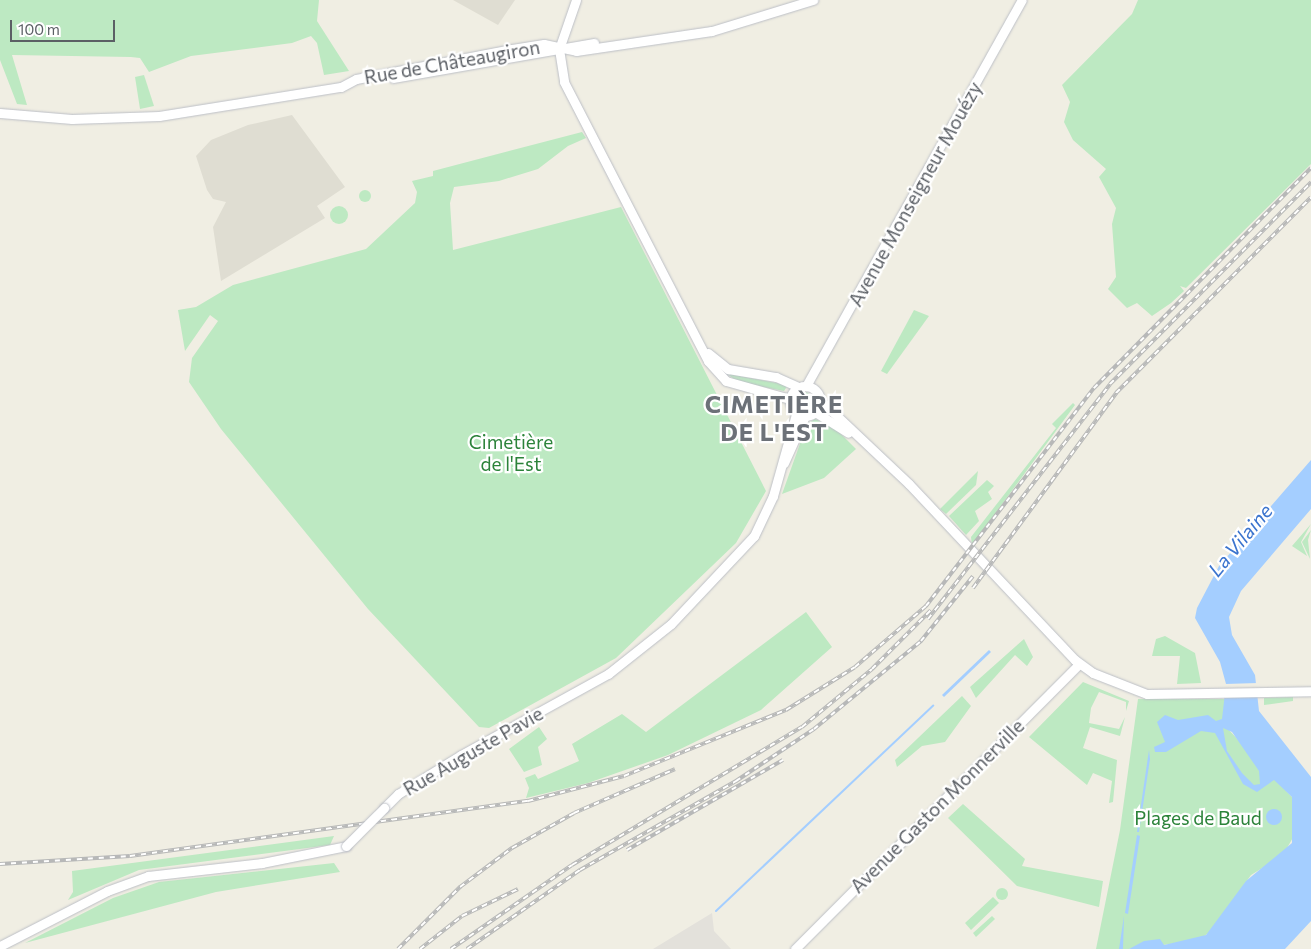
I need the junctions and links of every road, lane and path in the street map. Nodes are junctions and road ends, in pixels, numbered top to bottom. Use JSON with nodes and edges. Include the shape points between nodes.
{"nodes":[{"id":1,"x":576,"y":0,"type":"edge"},
{"id":2,"x":813,"y":0,"type":"edge"},
{"id":3,"x":1022,"y":0,"type":"edge"},
{"id":4,"x":559,"y":49,"type":"junction"},
{"id":5,"x":0,"y":113,"type":"edge"},
{"id":6,"x":700,"y":342,"type":"junction"},
{"id":7,"x":802,"y":387,"type":"junction"},
{"id":8,"x":790,"y":399,"type":"junction"},
{"id":9,"x":820,"y":400,"type":"junction"},
{"id":10,"x":815,"y":412,"type":"junction"},
{"id":11,"x":801,"y":415,"type":"junction"},
{"id":12,"x":930,"y":510,"type":"junction"},
{"id":13,"x":1079,"y":664,"type":"junction"},
{"id":14,"x":1311,"y":686,"type":"edge"},
{"id":15,"x":1260,"y":690,"type":"junction"},
{"id":16,"x":1311,"y":691,"type":"edge"},
{"id":17,"x":0,"y":946,"type":"edge"},
{"id":18,"x":795,"y":949,"type":"edge"}],
"edges":[{"from":1,"to":4,"type":"main road"},
{"from":2,"to":4,"type":"main road","name":"Rue de Châteaugiron","via":[[712,31]]},
{"from":3,"to":7,"type":"main road","name":"Avenue Monseigneur Mouézy"},
{"from":4,"to":5,"type":"main road","name":"Rue de Châteaugiron","via":[[544,44],[512,49],[347,83],[147,116],[63,118]]},
{"from":4,"to":6,"type":"main road","via":[[564,82]]},
{"from":6,"to":7,"type":"main road","via":[[724,367],[776,377]]},
{"from":6,"to":8,"type":"main road","via":[[713,370],[726,381]]},
{"from":7,"to":8,"type":"main road"},
{"from":7,"to":9,"type":"main road","via":[[814,389]]},
{"from":8,"to":11,"type":"main road"},
{"from":9,"to":10,"type":"main road"},
{"from":9,"to":12,"type":"main road"},
{"from":10,"to":11,"type":"main road"},
{"from":10,"to":12,"type":"main road","via":[[853,436]]},
{"from":11,"to":17,"type":"main road","name":"Rue Auguste Pavie","bridge":true,"via":[[792,454],[783,464],[754,536],[654,639],[608,674],[460,755],[398,794],[346,846],[262,863],[148,876],[107,891]]},
{"from":12,"to":13,"type":"main road"},
{"from":13,"to":15,"type":"main road","via":[[1127,687],[1155,694]]},
{"from":13,"to":18,"type":"main road","name":"Avenue Gaston Monnerville"},
{"from":14,"to":15,"type":"main road"},
{"from":15,"to":16,"type":"main road"}]}
